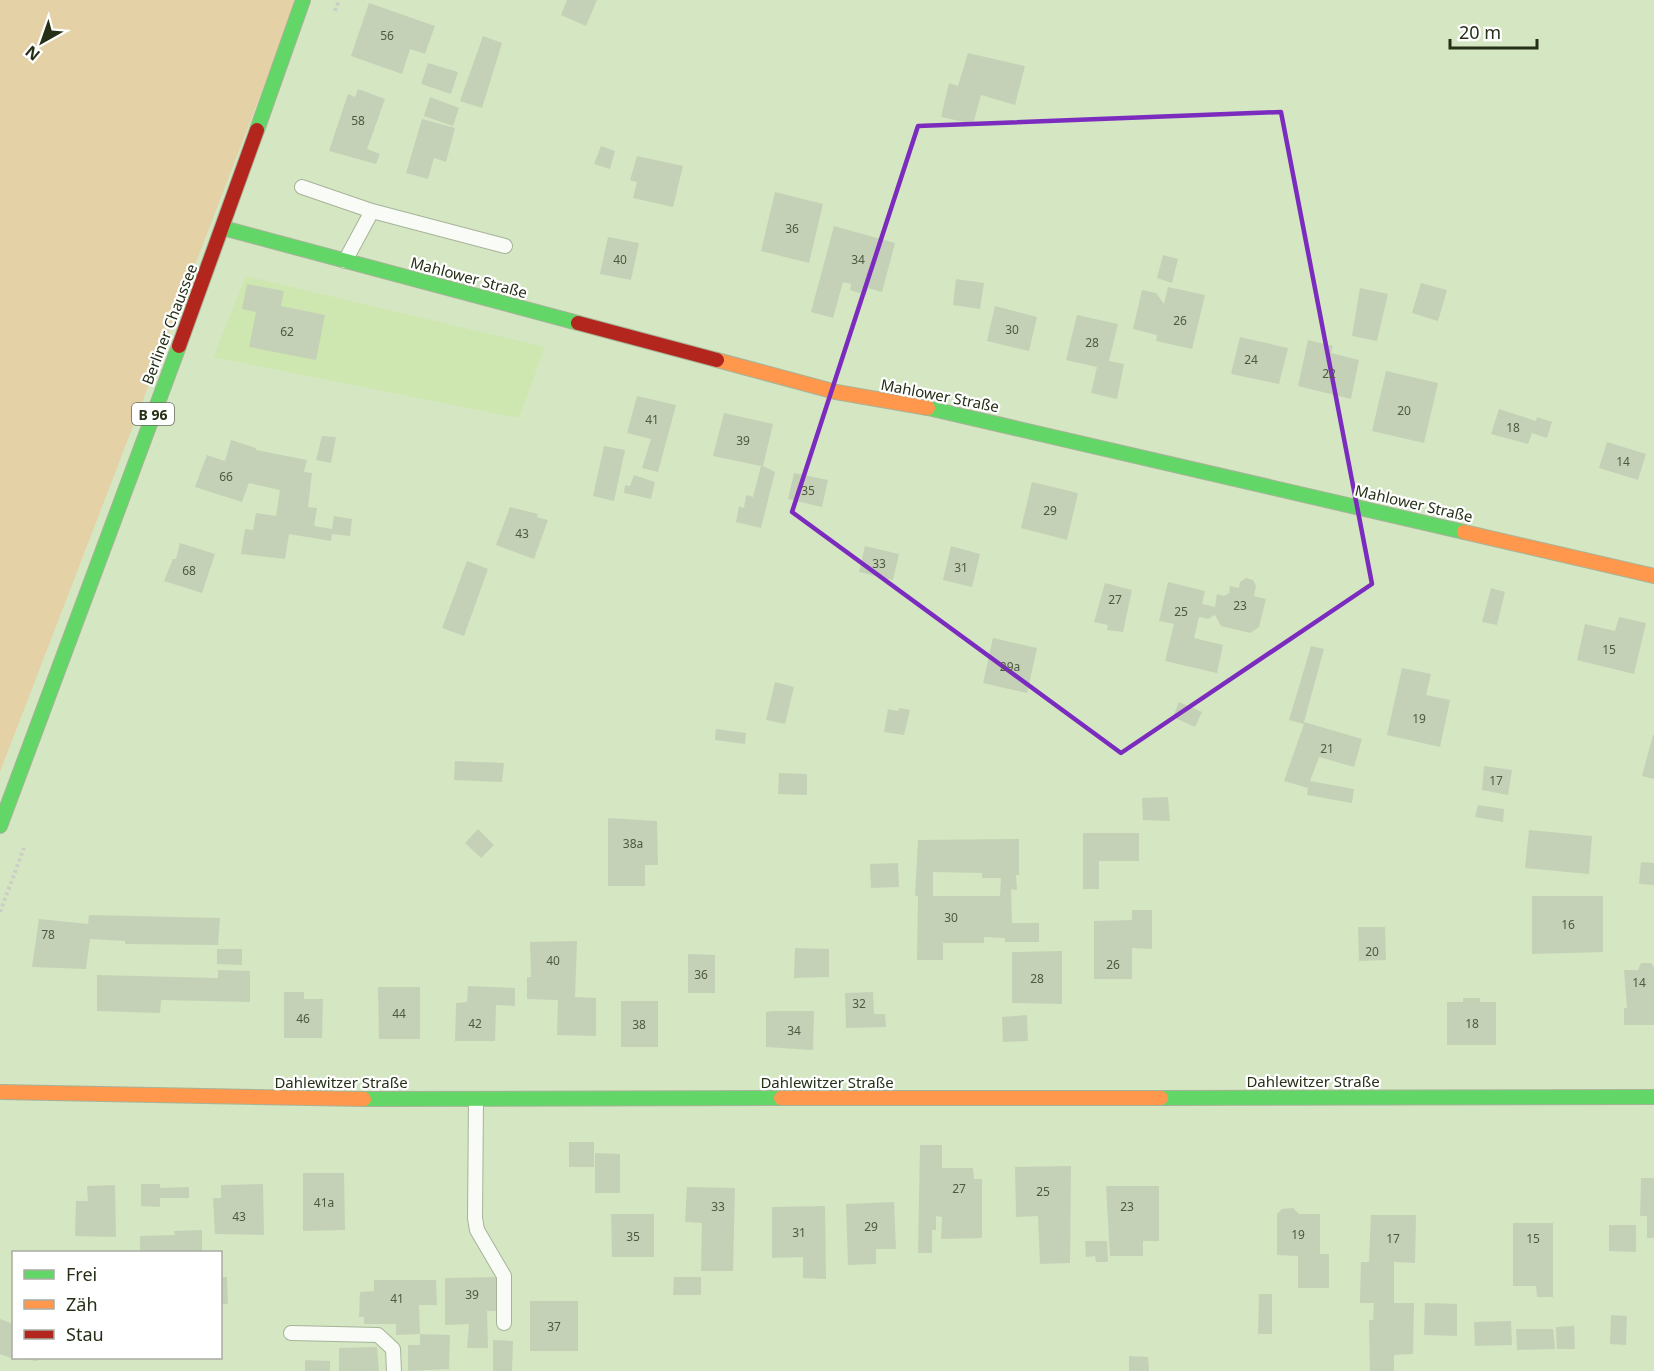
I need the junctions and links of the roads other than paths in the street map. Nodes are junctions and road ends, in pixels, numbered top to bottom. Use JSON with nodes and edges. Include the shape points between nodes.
{"nodes":[{"id":1,"x":303,"y":0,"type":"edge"},
{"id":2,"x":302,"y":188,"type":"dead end"},
{"id":3,"x":372,"y":211,"type":"junction"},
{"id":4,"x":223,"y":228,"type":"junction"},
{"id":5,"x":505,"y":246,"type":"dead end"},
{"id":6,"x":345,"y":261,"type":"junction"},
{"id":7,"x":1654,"y":576,"type":"edge"},
{"id":8,"x":0,"y":826,"type":"edge"},
{"id":9,"x":0,"y":1092,"type":"edge"},
{"id":10,"x":1654,"y":1098,"type":"edge"},
{"id":11,"x":476,"y":1099,"type":"junction"},
{"id":12,"x":504,"y":1323,"type":"dead end"},
{"id":13,"x":291,"y":1334,"type":"dead end"},
{"id":14,"x":394,"y":1371,"type":"edge"}],
"edges":[{"from":1,"to":4,"type":"street","name":"Berliner Chaussee","number":"B 96"},
{"from":2,"to":3,"type":"lane"},
{"from":3,"to":5,"type":"lane"},
{"from":3,"to":6,"type":"lane"},
{"from":4,"to":6,"type":"street","name":"Mahlower Straße"},
{"from":4,"to":8,"type":"street","name":"Berliner Chaussee","number":"B 96"},
{"from":6,"to":7,"type":"street","name":"Mahlower Straße","via":[[836,392],[960,414]]},
{"from":9,"to":11,"type":"street","name":"Dahlewitzer Straße"},
{"from":10,"to":11,"type":"street","name":"Dahlewitzer Straße"},
{"from":11,"to":12,"type":"lane","via":[[475,1218],[477,1230],[504,1276]]},
{"from":13,"to":14,"type":"lane","via":[[378,1335],[393,1349]]}]}
